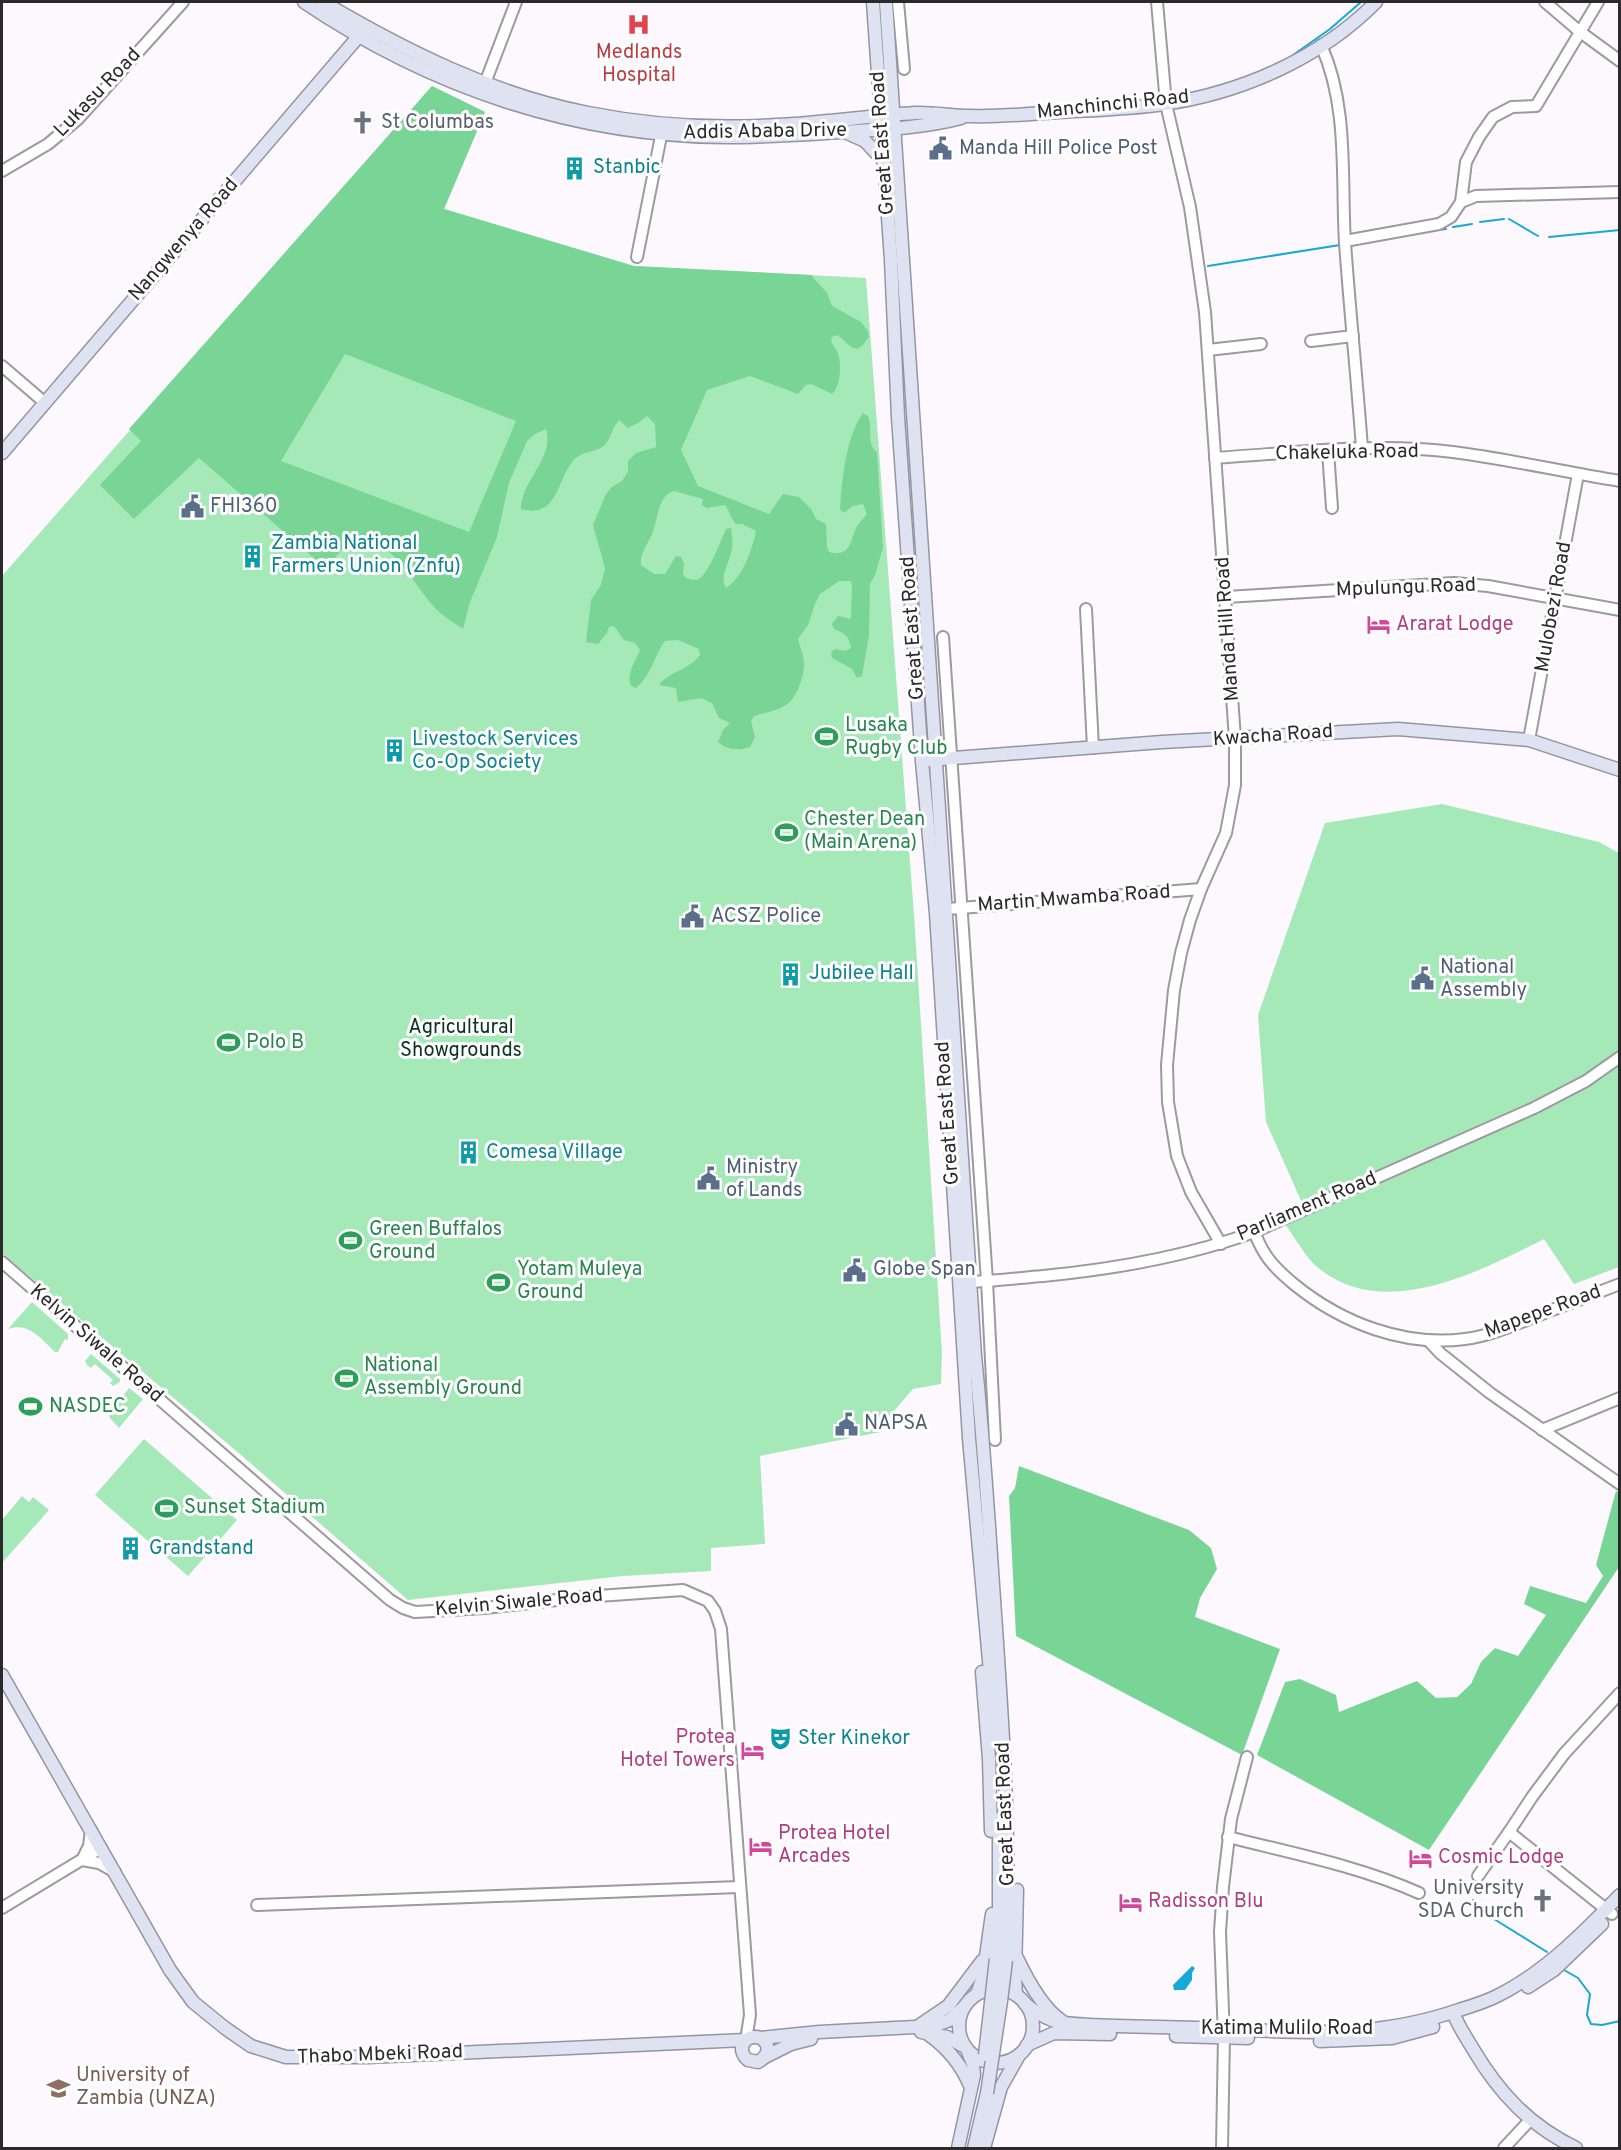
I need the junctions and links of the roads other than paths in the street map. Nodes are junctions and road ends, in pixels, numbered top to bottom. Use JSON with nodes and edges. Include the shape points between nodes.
{"nodes":[{"id":1,"x":183,"y":2,"type":"edge"},
{"id":2,"x":305,"y":2,"type":"edge"},
{"id":3,"x":323,"y":2,"type":"edge"},
{"id":4,"x":516,"y":2,"type":"edge"},
{"id":5,"x":873,"y":2,"type":"edge"},
{"id":6,"x":886,"y":2,"type":"edge"},
{"id":7,"x":898,"y":2,"type":"edge"},
{"id":8,"x":1157,"y":2,"type":"edge"},
{"id":9,"x":1376,"y":2,"type":"edge"},
{"id":10,"x":1545,"y":2,"type":"edge"},
{"id":11,"x":1598,"y":2,"type":"edge"},
{"id":12,"x":344,"y":26,"type":"junction"},
{"id":13,"x":1580,"y":31,"type":"junction"},
{"id":14,"x":363,"y":32,"type":"junction"},
{"id":15,"x":1322,"y":45,"type":"junction"},
{"id":16,"x":348,"y":50,"type":"junction"},
{"id":17,"x":1620,"y":61,"type":"edge"},
{"id":18,"x":904,"y":69,"type":"dead end"},
{"id":19,"x":483,"y":88,"type":"junction"},
{"id":20,"x":880,"y":103,"type":"junction"},
{"id":21,"x":1166,"y":104,"type":"junction"},
{"id":22,"x":866,"y":117,"type":"junction"},
{"id":23,"x":968,"y":117,"type":"junction"},
{"id":24,"x":894,"y":121,"type":"junction"},
{"id":25,"x":881,"y":122,"type":"junction"},
{"id":26,"x":941,"y":123,"type":"junction"},
{"id":27,"x":663,"y":128,"type":"junction"},
{"id":28,"x":841,"y":132,"type":"junction"},
{"id":29,"x":896,"y":150,"type":"junction"},
{"id":30,"x":884,"y":161,"type":"junction"},
{"id":31,"x":2,"y":171,"type":"edge"},
{"id":32,"x":1620,"y":192,"type":"edge"},
{"id":33,"x":1461,"y":202,"type":"junction"},
{"id":34,"x":1345,"y":241,"type":"junction"},
{"id":35,"x":637,"y":257,"type":"dead end"},
{"id":36,"x":1353,"y":336,"type":"junction"},
{"id":37,"x":1311,"y":341,"type":"dead end"},
{"id":38,"x":1261,"y":344,"type":"dead end"},
{"id":39,"x":1208,"y":350,"type":"junction"},
{"id":40,"x":2,"y":366,"type":"edge"},
{"id":41,"x":44,"y":402,"type":"junction"},
{"id":42,"x":1362,"y":448,"type":"junction"},
{"id":43,"x":1328,"y":451,"type":"junction"},
{"id":44,"x":2,"y":453,"type":"edge"},
{"id":45,"x":1215,"y":458,"type":"junction"},
{"id":46,"x":1578,"y":474,"type":"junction"},
{"id":47,"x":1620,"y":481,"type":"edge"},
{"id":48,"x":1332,"y":508,"type":"dead end"},
{"id":49,"x":1226,"y":597,"type":"junction"},
{"id":50,"x":1556,"y":598,"type":"junction"},
{"id":51,"x":1086,"y":609,"type":"dead end"},
{"id":52,"x":1620,"y":610,"type":"edge"},
{"id":53,"x":943,"y":637,"type":"dead end"},
{"id":54,"x":1235,"y":739,"type":"junction"},
{"id":55,"x":1529,"y":740,"type":"junction"},
{"id":56,"x":1094,"y":748,"type":"junction"},
{"id":57,"x":952,"y":758,"type":"junction"},
{"id":58,"x":936,"y":759,"type":"junction"},
{"id":59,"x":922,"y":761,"type":"junction"},
{"id":60,"x":1620,"y":770,"type":"edge"},
{"id":61,"x":1202,"y":889,"type":"junction"},
{"id":62,"x":961,"y":907,"type":"junction"},
{"id":63,"x":947,"y":909,"type":"junction"},
{"id":64,"x":1620,"y":1056,"type":"edge"},
{"id":65,"x":1254,"y":1232,"type":"junction"},
{"id":66,"x":1221,"y":1244,"type":"junction"},
{"id":67,"x":2,"y":1262,"type":"edge"},
{"id":68,"x":987,"y":1281,"type":"junction"},
{"id":69,"x":970,"y":1282,"type":"junction"},
{"id":70,"x":1620,"y":1284,"type":"edge"},
{"id":71,"x":1428,"y":1340,"type":"junction"},
{"id":72,"x":1620,"y":1398,"type":"edge"},
{"id":73,"x":1542,"y":1430,"type":"junction"},
{"id":74,"x":995,"y":1440,"type":"dead end"},
{"id":75,"x":1620,"y":1484,"type":"edge"},
{"id":76,"x":2,"y":1675,"type":"edge"},
{"id":77,"x":1620,"y":1693,"type":"edge"},
{"id":78,"x":1247,"y":1757,"type":"dead end"},
{"id":79,"x":91,"y":1830,"type":"junction"},
{"id":80,"x":1509,"y":1832,"type":"junction"},
{"id":81,"x":1228,"y":1836,"type":"junction"},
{"id":82,"x":101,"y":1848,"type":"junction"},
{"id":83,"x":82,"y":1860,"type":"junction"},
{"id":84,"x":115,"y":1872,"type":"junction"},
{"id":85,"x":1478,"y":1876,"type":"dead end"},
{"id":86,"x":739,"y":1887,"type":"junction"},
{"id":87,"x":1419,"y":1893,"type":"dead end"},
{"id":88,"x":1620,"y":1896,"type":"edge"},
{"id":89,"x":257,"y":1905,"type":"dead end"},
{"id":90,"x":2,"y":1908,"type":"edge"},
{"id":91,"x":1612,"y":1910,"type":"edge"},
{"id":92,"x":1001,"y":1958,"type":"junction"},
{"id":93,"x":977,"y":1994,"type":"junction"},
{"id":94,"x":1021,"y":1999,"type":"junction"},
{"id":95,"x":964,"y":2007,"type":"junction"},
{"id":96,"x":750,"y":2015,"type":"junction"},
{"id":97,"x":1454,"y":2016,"type":"junction"},
{"id":98,"x":1066,"y":2023,"type":"junction"},
{"id":99,"x":922,"y":2029,"type":"junction"},
{"id":100,"x":1224,"y":2033,"type":"junction"},
{"id":101,"x":760,"y":2037,"type":"junction"},
{"id":102,"x":746,"y":2040,"type":"junction"},
{"id":103,"x":674,"y":2042,"type":"junction"},
{"id":104,"x":966,"y":2049,"type":"junction"},
{"id":105,"x":1024,"y":2049,"type":"junction"},
{"id":106,"x":744,"y":2057,"type":"junction"},
{"id":107,"x":765,"y":2057,"type":"junction"},
{"id":108,"x":979,"y":2091,"type":"junction"},
{"id":109,"x":1530,"y":2120,"type":"junction"},
{"id":110,"x":958,"y":2148,"type":"edge"},
{"id":111,"x":966,"y":2148,"type":"edge"},
{"id":112,"x":974,"y":2148,"type":"edge"},
{"id":113,"x":984,"y":2148,"type":"edge"},
{"id":114,"x":1222,"y":2148,"type":"edge"},
{"id":115,"x":1504,"y":2148,"type":"edge"},
{"id":116,"x":1576,"y":2148,"type":"edge"}],
"edges":[{"from":1,"to":31,"type":"street","name":"Lukasu Road","via":[[78,119],[48,144]]},
{"from":2,"to":12,"type":"main road","name":"Addis Ababa Drive"},
{"from":3,"to":14,"type":"main road","name":"Addis Ababa Drive"},
{"from":4,"to":19,"type":"street"},
{"from":5,"to":20,"type":"main road","name":"Great East Road"},
{"from":6,"to":24,"type":"main road","name":"Great East Road"},
{"from":7,"to":18,"type":"street"},
{"from":8,"to":21,"type":"street","name":"Manda Hill Road"},
{"from":9,"to":15,"type":"main road","name":"Manchinchi Road"},
{"from":10,"to":13,"type":"street"},
{"from":11,"to":13,"type":"street"},
{"from":12,"to":14,"type":"main road","name":"Addis Ababa Drive"},
{"from":12,"to":16,"type":"main road"},
{"from":13,"to":17,"type":"street"},
{"from":13,"to":33,"type":"street","via":[[1536,106],[1512,107],[1493,117],[1479,137],[1466,162]]},
{"from":14,"to":16,"type":"main road","name":"Nangwenya Road"},
{"from":14,"to":19,"type":"main road","name":"Addis Ababa Drive","via":[[420,67]]},
{"from":15,"to":21,"type":"main road","name":"Manchinchi Road","via":[[1246,83]]},
{"from":15,"to":34,"type":"street","via":[[1332,68],[1343,146]]},
{"from":16,"to":41,"type":"main road","name":"Nangwenya Road"},
{"from":19,"to":27,"type":"main road","name":"Addis Ababa Drive","via":[[536,111],[587,122]]},
{"from":20,"to":22,"type":"main road"},
{"from":20,"to":25,"type":"main road","name":"Great East Road"},
{"from":21,"to":23,"type":"main road","name":"Manchinchi Road"},
{"from":21,"to":39,"type":"street","name":"Manda Hill Road","via":[[1190,207]]},
{"from":22,"to":25,"type":"main road","name":"Addis Ababa Drive"},
{"from":22,"to":27,"type":"main road","name":"Addis Ababa Drive","via":[[777,125]]},
{"from":23,"to":24,"type":"main road","name":"Manchinchi Road","via":[[934,113]]},
{"from":23,"to":26,"type":"main road","name":"Manchinchi Road"},
{"from":24,"to":25,"type":"main road","name":"Addis Ababa Drive"},
{"from":24,"to":26,"type":"main road","name":"Manchinchi Road"},
{"from":24,"to":29,"type":"main road","name":"Great East Road"},
{"from":25,"to":28,"type":"main road","name":"Addis Ababa Drive"},
{"from":25,"to":30,"type":"main road","name":"Great East Road"},
{"from":26,"to":29,"type":"main road","via":[[909,134]]},
{"from":27,"to":28,"type":"main road","name":"Addis Ababa Drive","via":[[724,137]]},
{"from":27,"to":35,"type":"street"},
{"from":28,"to":30,"type":"main road","via":[[865,141]]},
{"from":29,"to":58,"type":"main road","name":"Great East Road"},
{"from":30,"to":59,"type":"main road","name":"Great East Road"},
{"from":32,"to":33,"type":"street","via":[[1476,196]]},
{"from":33,"to":34,"type":"street","via":[[1451,217],[1439,224]]},
{"from":34,"to":36,"type":"street"},
{"from":36,"to":37,"type":"street"},
{"from":36,"to":42,"type":"street"},
{"from":38,"to":39,"type":"street"},
{"from":39,"to":45,"type":"street","name":"Manda Hill Road"},
{"from":40,"to":41,"type":"street"},
{"from":41,"to":44,"type":"main road","name":"Nangwenya Road"},
{"from":42,"to":43,"type":"street","name":"Chakeluka Road"},
{"from":42,"to":46,"type":"street","name":"Chakeluka Road","via":[[1452,452]]},
{"from":43,"to":45,"type":"street","name":"Chakeluka Road"},
{"from":43,"to":48,"type":"street"},
{"from":45,"to":49,"type":"street","name":"Manda Hill Road"},
{"from":46,"to":47,"type":"street","name":"Chakeluka Road"},
{"from":46,"to":50,"type":"street","name":"Mulobezi Road"},
{"from":49,"to":50,"type":"street","name":"Mpulungu Road","via":[[1454,584]]},
{"from":49,"to":54,"type":"street","name":"Manda Hill Road"},
{"from":50,"to":52,"type":"street","name":"Mpulungu Road"},
{"from":50,"to":55,"type":"street","name":"Mulobezi Road"},
{"from":51,"to":56,"type":"street"},
{"from":53,"to":57,"type":"street"},
{"from":54,"to":55,"type":"main road","name":"Kwacha Road","via":[[1398,729]]},
{"from":54,"to":56,"type":"main road","name":"Kwacha Road"},
{"from":54,"to":61,"type":"street","name":"Manda Hill Road","via":[[1235,785],[1226,833]]},
{"from":55,"to":60,"type":"main road","name":"Kwacha Road"},
{"from":56,"to":57,"type":"main road","name":"Kwacha Road"},
{"from":57,"to":58,"type":"main road","name":"Kwacha Road"},
{"from":57,"to":62,"type":"street"},
{"from":58,"to":59,"type":"main road","name":"Kwacha Road"},
{"from":58,"to":63,"type":"main road","name":"Great East Road"},
{"from":59,"to":92,"type":"main road","name":"Great East Road","via":[[936,913],[968,1426],[998,1765]]},
{"from":61,"to":62,"type":"street","name":"Martin Mwamba Road"},
{"from":61,"to":66,"type":"street","name":"Manda Hill Road","via":[[1190,920],[1174,990],[1168,1102],[1180,1165]]},
{"from":62,"to":63,"type":"street","name":"Martin Mwamba Road"},
{"from":62,"to":68,"type":"street"},
{"from":63,"to":69,"type":"main road","name":"Great East Road"},
{"from":64,"to":65,"type":"street","name":"Parliament Road","via":[[1586,1081],[1534,1108]]},
{"from":65,"to":66,"type":"street","name":"Parliament Road"},
{"from":65,"to":71,"type":"street","name":"Mapepe Road","via":[[1264,1253],[1286,1277],[1336,1314],[1401,1336]]},
{"from":66,"to":68,"type":"street","name":"Parliament Road","via":[[1099,1271]]},
{"from":67,"to":86,"type":"street","name":"Kelvin Siwale Road","via":[[288,1513],[403,1608],[415,1612],[485,1608],[683,1590],[708,1600],[721,1629]]},
{"from":68,"to":69,"type":"street","name":"Parliament Road"},
{"from":68,"to":74,"type":"street"},
{"from":69,"to":92,"type":"main road","name":"Great East Road","via":[[1005,1766],[1009,1870]]},
{"from":70,"to":71,"type":"street","name":"Mapepe Road","via":[[1500,1331],[1465,1339]]},
{"from":71,"to":73,"type":"street"},
{"from":72,"to":73,"type":"street"},
{"from":73,"to":75,"type":"street"},
{"from":76,"to":79,"type":"main road","name":"Thabo Mbeki Road"},
{"from":77,"to":80,"type":"street","via":[[1564,1754]]},
{"from":78,"to":81,"type":"street"},
{"from":79,"to":82,"type":"main road","name":"Thabo Mbeki Road"},
{"from":79,"to":83,"type":"street"},
{"from":80,"to":85,"type":"street"},
{"from":80,"to":91,"type":"street"},
{"from":81,"to":87,"type":"street","via":[[1329,1863]]},
{"from":81,"to":100,"type":"street","via":[[1220,1932]]},
{"from":82,"to":83,"type":"street"},
{"from":82,"to":84,"type":"main road","name":"Thabo Mbeki Road"},
{"from":83,"to":84,"type":"street"},
{"from":83,"to":90,"type":"street"},
{"from":84,"to":103,"type":"main road","name":"Thabo Mbeki Road","via":[[170,1970],[193,2002],[252,2046],[276,2055],[369,2057]]},
{"from":86,"to":89,"type":"street"},
{"from":86,"to":96,"type":"street","name":"Kelvin Siwale Road"},
{"from":88,"to":91,"type":"main road","name":"Katima Mulilo Road"},
{"from":91,"to":97,"type":"main road","name":"Katima Mulilo Road","via":[[1554,1970],[1500,2004]]},
{"from":92,"to":93,"type":"main road","name":"Great East Road","via":[[983,1977]]},
{"from":92,"to":94,"type":"main road","name":"Great East Road"},
{"from":92,"to":98,"type":"main road","via":[[1028,1979],[1053,2014]]},
{"from":92,"to":99,"type":"main road"},
{"from":92,"to":108,"type":"main road","name":"Great East Road","bridge":true},
{"from":93,"to":94,"type":"main road","via":[[997,1989]]},
{"from":93,"to":95,"type":"main road"},
{"from":94,"to":98,"type":"main road","name":"Katima Mulilo Road","via":[[1049,2020]]},
{"from":94,"to":105,"type":"main road","via":[[1033,2027]]},
{"from":95,"to":99,"type":"main road","name":"Thabo Mbeki Road","via":[[943,2024]]},
{"from":95,"to":104,"type":"main road","via":[[958,2027]]},
{"from":96,"to":101,"type":"street","name":"Kelvin Siwale Road"},
{"from":96,"to":102,"type":"street","name":"Kelvin Siwale Road"},
{"from":97,"to":100,"type":"main road","name":"Katima Mulilo Road","via":[[1407,2035],[1356,2041]]},
{"from":97,"to":109,"type":"main road","via":[[1497,2086]]},
{"from":98,"to":100,"type":"main road","name":"Katima Mulilo Road"},
{"from":99,"to":101,"type":"main road","name":"Thabo Mbeki Road"},
{"from":99,"to":104,"type":"main road","name":"Thabo Mbeki Road"},
{"from":99,"to":107,"type":"main road","name":"Thabo Mbeki Road","via":[[806,2040]]},
{"from":99,"to":108,"type":"main road","via":[[958,2062]]},
{"from":100,"to":105,"type":"main road","name":"Katima Mulilo Road","via":[[1063,2032],[1042,2037]]},
{"from":100,"to":114,"type":"street"},
{"from":101,"to":102,"type":"main road","name":"Thabo Mbeki Road"},
{"from":101,"to":107,"type":"main road","via":[[767,2044]]},
{"from":102,"to":103,"type":"main road","name":"Thabo Mbeki Road"},
{"from":102,"to":106,"type":"main road","via":[[742,2047]]},
{"from":103,"to":106,"type":"main road","name":"Thabo Mbeki Road","via":[[725,2049]]},
{"from":104,"to":105,"type":"main road","via":[[984,2062],[997,2063],[1009,2061]]},
{"from":104,"to":108,"type":"main road","name":"Great East Road"},
{"from":105,"to":113,"type":"main road","via":[[1000,2087]]},
{"from":106,"to":107,"type":"main road","name":"Thabo Mbeki Road","via":[[758,2062]]},
{"from":108,"to":110,"type":"main road","name":"Great East Road"},
{"from":108,"to":111,"type":"main road","name":"Great East Road"},
{"from":108,"to":112,"type":"main road","name":"Great East Road"},
{"from":109,"to":115,"type":"street"},
{"from":109,"to":116,"type":"main road"}]}
